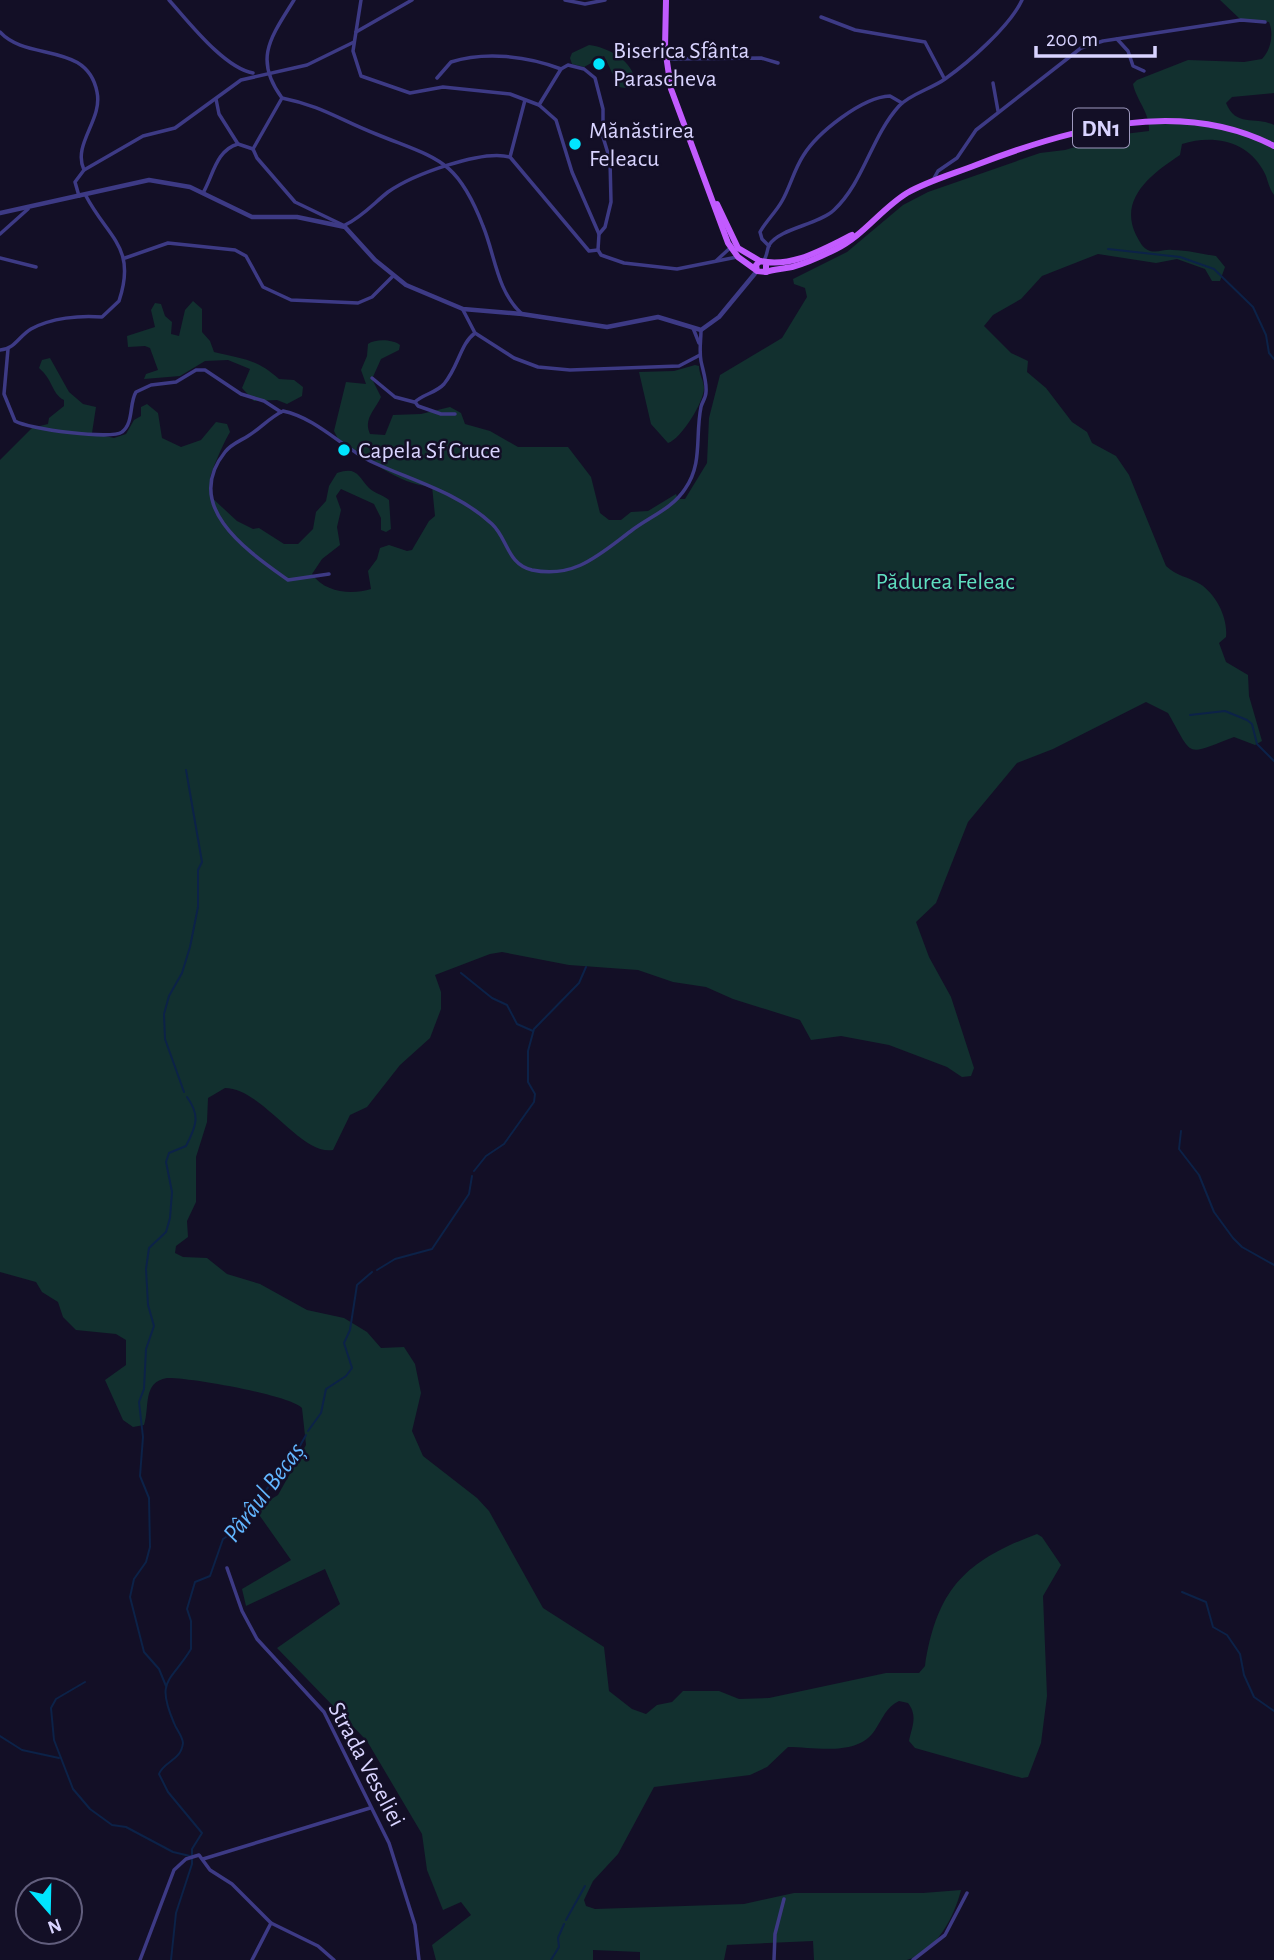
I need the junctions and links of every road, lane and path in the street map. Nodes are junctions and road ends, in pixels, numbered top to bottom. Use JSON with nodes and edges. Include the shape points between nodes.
{"nodes":[{"id":1,"x":294,"y":0,"type":"edge"},
{"id":2,"x":361,"y":0,"type":"edge"},
{"id":3,"x":412,"y":0,"type":"edge"},
{"id":4,"x":565,"y":0,"type":"edge"},
{"id":5,"x":605,"y":0,"type":"edge"},
{"id":6,"x":668,"y":0,"type":"edge"},
{"id":7,"x":1022,"y":0,"type":"edge"},
{"id":8,"x":170,"y":1,"type":"edge"},
{"id":9,"x":821,"y":17,"type":"dead end"},
{"id":10,"x":1265,"y":22,"type":"dead end"},
{"id":11,"x":0,"y":32,"type":"edge"},
{"id":12,"x":356,"y":32,"type":"junction"},
{"id":13,"x":1117,"y":39,"type":"junction"},
{"id":14,"x":354,"y":42,"type":"junction"},
{"id":15,"x":669,"y":59,"type":"junction"},
{"id":16,"x":778,"y":63,"type":"dead end"},
{"id":17,"x":561,"y":69,"type":"junction"},
{"id":18,"x":1144,"y":71,"type":"dead end"},
{"id":19,"x":266,"y":73,"type":"junction"},
{"id":20,"x":254,"y":74,"type":"junction"},
{"id":21,"x":438,"y":78,"type":"dead end"},
{"id":22,"x":944,"y":79,"type":"junction"},
{"id":23,"x":993,"y":83,"type":"dead end"},
{"id":24,"x":282,"y":98,"type":"junction"},
{"id":25,"x":216,"y":99,"type":"junction"},
{"id":26,"x":526,"y":100,"type":"junction"},
{"id":27,"x":902,"y":103,"type":"junction"},
{"id":28,"x":539,"y":105,"type":"junction"},
{"id":29,"x":998,"y":113,"type":"junction"},
{"id":30,"x":238,"y":144,"type":"junction"},
{"id":31,"x":1274,"y":146,"type":"edge"},
{"id":32,"x":253,"y":149,"type":"junction"},
{"id":33,"x":510,"y":157,"type":"junction"},
{"id":34,"x":444,"y":166,"type":"junction"},
{"id":35,"x":84,"y":170,"type":"junction"},
{"id":36,"x":933,"y":182,"type":"junction"},
{"id":37,"x":203,"y":192,"type":"junction"},
{"id":38,"x":86,"y":196,"type":"junction"},
{"id":39,"x":79,"y":198,"type":"junction"},
{"id":40,"x":28,"y":209,"type":"junction"},
{"id":41,"x":0,"y":213,"type":"edge"},
{"id":42,"x":345,"y":226,"type":"junction"},
{"id":43,"x":599,"y":233,"type":"junction"},
{"id":44,"x":857,"y":233,"type":"junction"},
{"id":45,"x":0,"y":234,"type":"edge"},
{"id":46,"x":769,"y":246,"type":"junction"},
{"id":47,"x":734,"y":248,"type":"junction"},
{"id":48,"x":598,"y":250,"type":"junction"},
{"id":49,"x":738,"y":257,"type":"junction"},
{"id":50,"x":0,"y":258,"type":"edge"},
{"id":51,"x":125,"y":258,"type":"junction"},
{"id":52,"x":716,"y":260,"type":"junction"},
{"id":53,"x":763,"y":262,"type":"junction"},
{"id":54,"x":36,"y":267,"type":"dead end"},
{"id":55,"x":756,"y":271,"type":"junction"},
{"id":56,"x":766,"y":272,"type":"junction"},
{"id":57,"x":393,"y":276,"type":"junction"},
{"id":58,"x":463,"y":309,"type":"junction"},
{"id":59,"x":522,"y":314,"type":"junction"},
{"id":60,"x":693,"y":328,"type":"junction"},
{"id":61,"x":701,"y":330,"type":"junction"},
{"id":62,"x":475,"y":333,"type":"junction"},
{"id":63,"x":699,"y":343,"type":"junction"},
{"id":64,"x":8,"y":349,"type":"junction"},
{"id":65,"x":0,"y":350,"type":"edge"},
{"id":66,"x":700,"y":355,"type":"junction"},
{"id":67,"x":372,"y":378,"type":"dead end"},
{"id":68,"x":415,"y":402,"type":"junction"},
{"id":69,"x":281,"y":412,"type":"junction"},
{"id":70,"x":454,"y":414,"type":"dead end"},
{"id":71,"x":329,"y":573,"type":"dead end"},
{"id":72,"x":227,"y":1567,"type":"dead end"},
{"id":73,"x":370,"y":1808,"type":"junction"},
{"id":74,"x":202,"y":1858,"type":"junction"},
{"id":75,"x":967,"y":1893,"type":"dead end"},
{"id":76,"x":784,"y":1899,"type":"dead end"},
{"id":77,"x":271,"y":1923,"type":"junction"},
{"id":78,"x":140,"y":1960,"type":"edge"},
{"id":79,"x":252,"y":1960,"type":"edge"},
{"id":80,"x":334,"y":1960,"type":"edge"},
{"id":81,"x":419,"y":1960,"type":"edge"},
{"id":82,"x":774,"y":1960,"type":"edge"},
{"id":83,"x":912,"y":1960,"type":"edge"}],
"edges":[{"from":1,"to":19,"type":"street","via":[[270,46]]},
{"from":2,"to":12,"type":"street"},
{"from":3,"to":12,"type":"street"},
{"from":4,"to":5,"type":"street","via":[[585,4]]},
{"from":6,"to":15,"type":"main road","number":"DN1"},
{"from":6,"to":47,"type":"main road","number":"DN1","via":[[665,48],[669,80]]},
{"from":7,"to":22,"type":"street","via":[[1015,16]]},
{"from":8,"to":20,"type":"street","via":[[226,58]]},
{"from":9,"to":22,"type":"street","via":[[855,30],[925,42]]},
{"from":10,"to":13,"type":"street","via":[[1241,20]]},
{"from":11,"to":35,"type":"street","via":[[86,68],[98,103],[82,147]]},
{"from":12,"to":14,"type":"street"},
{"from":13,"to":18,"type":"street","via":[[1133,66]]},
{"from":13,"to":29,"type":"street","via":[[1073,52]]},
{"from":14,"to":19,"type":"street","via":[[307,65]]},
{"from":14,"to":26,"type":"street","via":[[356,69],[373,83],[410,93],[443,87],[500,92]]},
{"from":15,"to":16,"type":"street","via":[[761,58]]},
{"from":15,"to":47,"type":"main road","number":"DN1","via":[[678,98]]},
{"from":17,"to":21,"type":"street","via":[[526,58],[482,57],[451,62]]},
{"from":17,"to":28,"type":"street"},
{"from":17,"to":43,"type":"street","via":[[568,65],[592,74],[600,95],[611,202]]},
{"from":19,"to":20,"type":"street"},
{"from":19,"to":24,"type":"street"},
{"from":20,"to":25,"type":"street"},
{"from":22,"to":27,"type":"street"},
{"from":23,"to":29,"type":"street"},
{"from":24,"to":32,"type":"street"},
{"from":24,"to":34,"type":"street","via":[[316,105],[433,155]]},
{"from":25,"to":30,"type":"street","via":[[219,114]]},
{"from":25,"to":35,"type":"street","via":[[175,128],[143,136]]},
{"from":26,"to":28,"type":"street"},
{"from":26,"to":33,"type":"street"},
{"from":27,"to":46,"type":"street","via":[[875,138],[862,169],[837,207],[824,219],[780,236]]},
{"from":27,"to":46,"type":"street","via":[[890,96],[850,111],[811,146],[775,213],[762,227],[760,236]]},
{"from":28,"to":43,"type":"street","via":[[556,120],[572,172]]},
{"from":29,"to":36,"type":"street","via":[[976,130]]},
{"from":30,"to":32,"type":"street"},
{"from":30,"to":37,"type":"street","via":[[216,161]]},
{"from":31,"to":36,"type":"main road","number":"DN1","via":[[1216,125],[1130,122],[1035,144]]},
{"from":32,"to":42,"type":"street","via":[[265,170],[295,202]]},
{"from":33,"to":34,"type":"street","via":[[484,154]]},
{"from":33,"to":48,"type":"street","via":[[585,247]]},
{"from":34,"to":42,"type":"street","via":[[390,191]]},
{"from":34,"to":59,"type":"street","via":[[468,190],[496,258],[505,294]]},
{"from":35,"to":39,"type":"street","via":[[75,185]]},
{"from":36,"to":44,"type":"main road","number":"DN1","via":[[899,199]]},
{"from":37,"to":38,"type":"street","via":[[149,180]]},
{"from":37,"to":42,"type":"street","via":[[253,217],[297,217]]},
{"from":38,"to":39,"type":"street"},
{"from":38,"to":51,"type":"street"},
{"from":39,"to":40,"type":"street"},
{"from":40,"to":41,"type":"street"},
{"from":40,"to":45,"type":"street"},
{"from":42,"to":57,"type":"street"},
{"from":43,"to":48,"type":"street"},
{"from":44,"to":53,"type":"main road","number":"DN1","via":[[800,259]]},
{"from":44,"to":56,"type":"main road","number":"DN1","via":[[844,245],[812,260]]},
{"from":46,"to":53,"type":"street"},
{"from":47,"to":49,"type":"main road","number":"DN1"},
{"from":47,"to":52,"type":"street"},
{"from":47,"to":53,"type":"main road"},
{"from":48,"to":52,"type":"street","via":[[624,263],[677,269]]},
{"from":49,"to":52,"type":"street"},
{"from":49,"to":55,"type":"main road","number":"DN1"},
{"from":50,"to":54,"type":"street"},
{"from":51,"to":57,"type":"street","via":[[168,243],[235,250],[246,256],[263,287],[291,300],[358,303],[380,292]]},
{"from":51,"to":64,"type":"street","via":[[119,301],[106,315],[76,316],[33,328]]},
{"from":53,"to":55,"type":"main road"},
{"from":53,"to":56,"type":"main road"},
{"from":55,"to":56,"type":"main road","number":"DN1"},
{"from":55,"to":61,"type":"street","via":[[719,317]]},
{"from":57,"to":58,"type":"street","via":[[439,302]]},
{"from":58,"to":59,"type":"street"},
{"from":58,"to":62,"type":"street"},
{"from":59,"to":60,"type":"street","via":[[607,327],[657,317]]},
{"from":60,"to":61,"type":"street"},
{"from":60,"to":63,"type":"street"},
{"from":61,"to":63,"type":"street"},
{"from":62,"to":66,"type":"street","via":[[538,367],[679,366]]},
{"from":62,"to":68,"type":"street","via":[[465,341],[458,365],[441,387]]},
{"from":63,"to":66,"type":"street"},
{"from":64,"to":65,"type":"street"},
{"from":64,"to":69,"type":"street","via":[[6,402],[15,421],[32,428],[121,433],[127,427],[136,392],[176,382],[196,370],[205,370],[241,394]]},
{"from":66,"to":69,"type":"street","via":[[706,393],[698,458],[685,489],[602,555],[570,569],[548,571],[522,565],[512,558],[491,523],[470,509],[430,485],[368,460],[300,417]]},
{"from":67,"to":68,"type":"street","via":[[395,397]]},
{"from":68,"to":70,"type":"street","via":[[441,414]]},
{"from":69,"to":71,"type":"street","via":[[226,450],[212,478],[217,510],[232,537],[288,580]]},
{"from":72,"to":73,"type":"street","name":"Strada Veseliei","via":[[257,1639],[324,1712]]},
{"from":73,"to":74,"type":"street"},
{"from":73,"to":81,"type":"street","name":"Strada Veseliei","via":[[401,1875]]},
{"from":74,"to":77,"type":"street"},
{"from":74,"to":78,"type":"street","via":[[188,1858],[174,1870]]},
{"from":75,"to":83,"type":"street","via":[[945,1935]]},
{"from":76,"to":82,"type":"street"},
{"from":77,"to":79,"type":"street"},
{"from":77,"to":80,"type":"street","via":[[318,1946]]}]}
